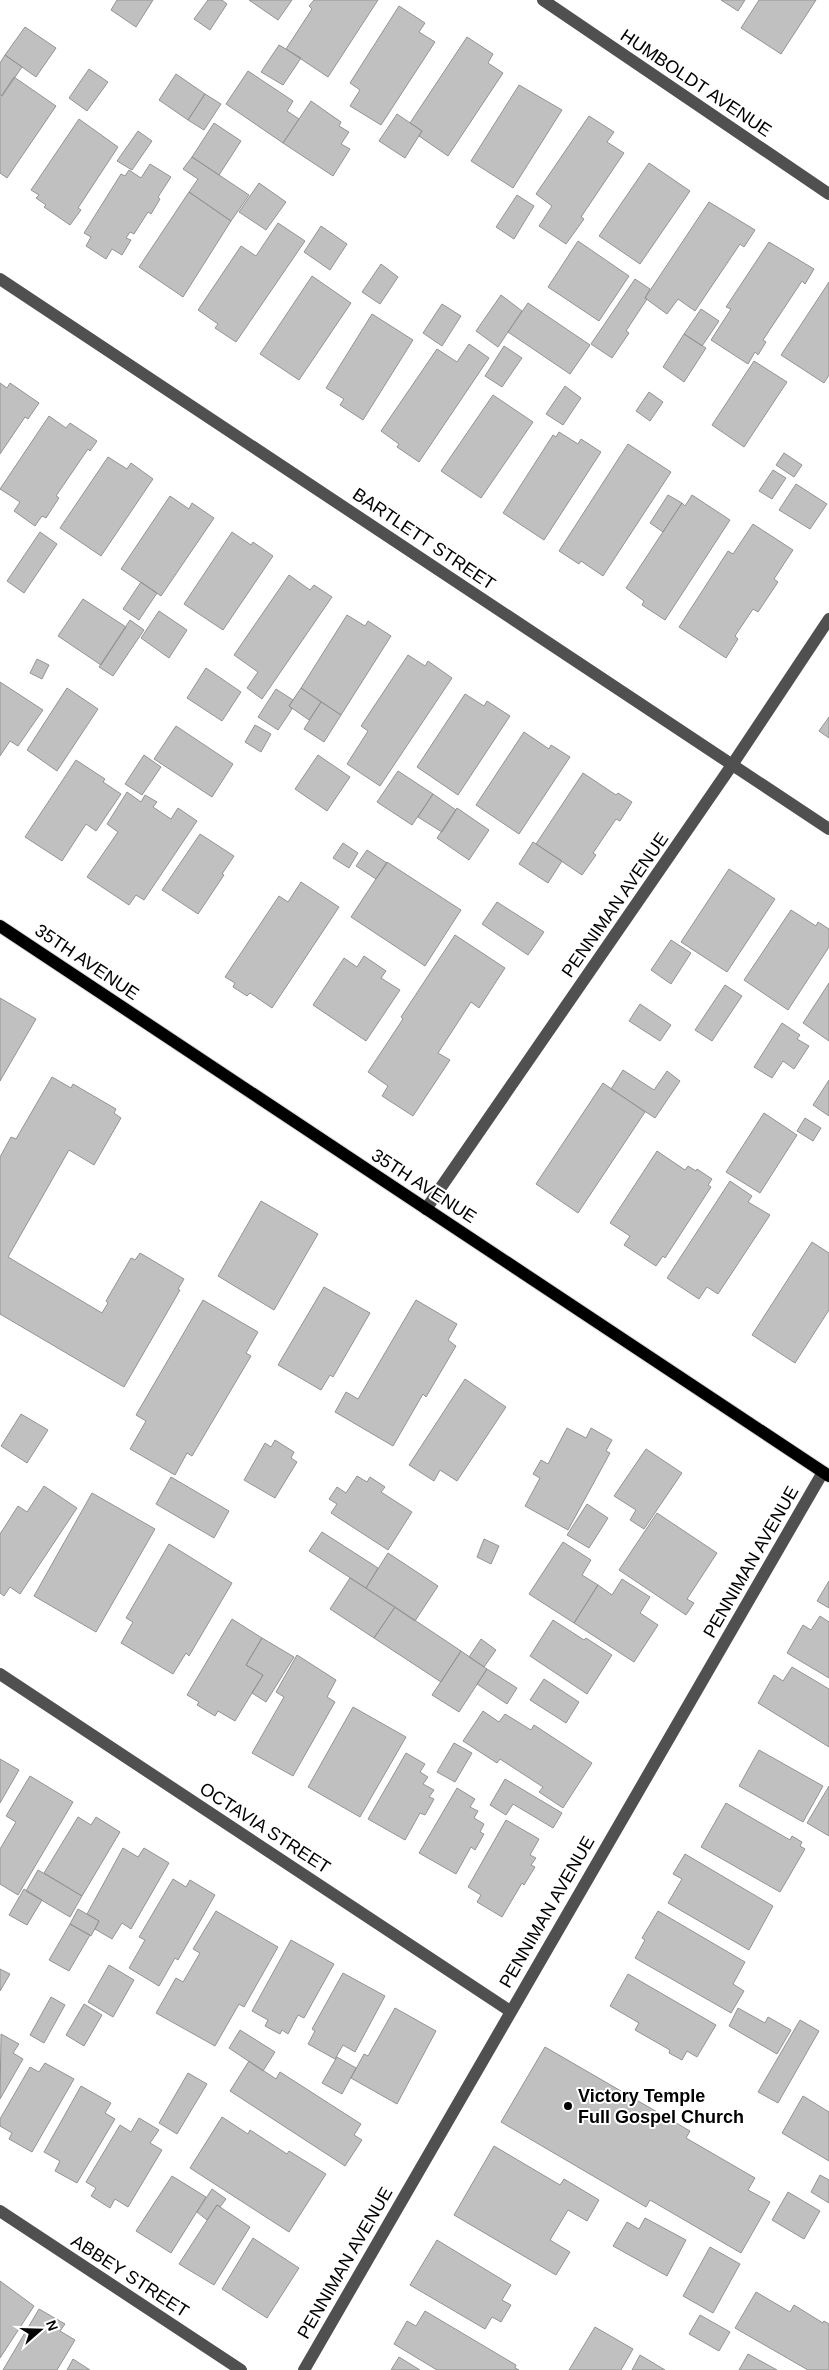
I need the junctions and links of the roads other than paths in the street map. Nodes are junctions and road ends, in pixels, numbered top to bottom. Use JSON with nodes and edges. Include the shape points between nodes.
{"nodes":[{"id":1,"x":543,"y":0,"type":"edge"},
{"id":2,"x":829,"y":194,"type":"edge"},
{"id":3,"x":0,"y":278,"type":"edge"},
{"id":4,"x":829,"y":619,"type":"edge"},
{"id":5,"x":732,"y":765,"type":"junction"},
{"id":6,"x":829,"y":829,"type":"edge"},
{"id":7,"x":0,"y":926,"type":"edge"},
{"id":8,"x":426,"y":1209,"type":"junction"},
{"id":9,"x":826,"y":1474,"type":"edge"},
{"id":10,"x":0,"y":1674,"type":"edge"},
{"id":11,"x":510,"y":2011,"type":"junction"},
{"id":12,"x":0,"y":2211,"type":"edge"},
{"id":13,"x":241,"y":2370,"type":"edge"},
{"id":14,"x":304,"y":2370,"type":"edge"}],
"edges":[{"from":1,"to":2,"type":"street","name":"HUMBOLDT AVENUE"},
{"from":3,"to":5,"type":"street","name":"BARTLETT STREET"},
{"from":4,"to":5,"type":"street","name":"PENNIMAN AVENUE"},
{"from":5,"to":6,"type":"street","name":"BARTLETT STREET"},
{"from":5,"to":8,"type":"street","name":"PENNIMAN AVENUE"},
{"from":7,"to":8,"type":"main road","name":"35TH AVENUE"},
{"from":8,"to":9,"type":"main road","name":"35TH AVENUE"},
{"from":9,"to":11,"type":"street","name":"PENNIMAN AVENUE"},
{"from":10,"to":11,"type":"street","name":"OCTAVIA STREET"},
{"from":11,"to":14,"type":"street","name":"PENNIMAN AVENUE"},
{"from":12,"to":13,"type":"street","name":"ABBEY STREET"}]}
